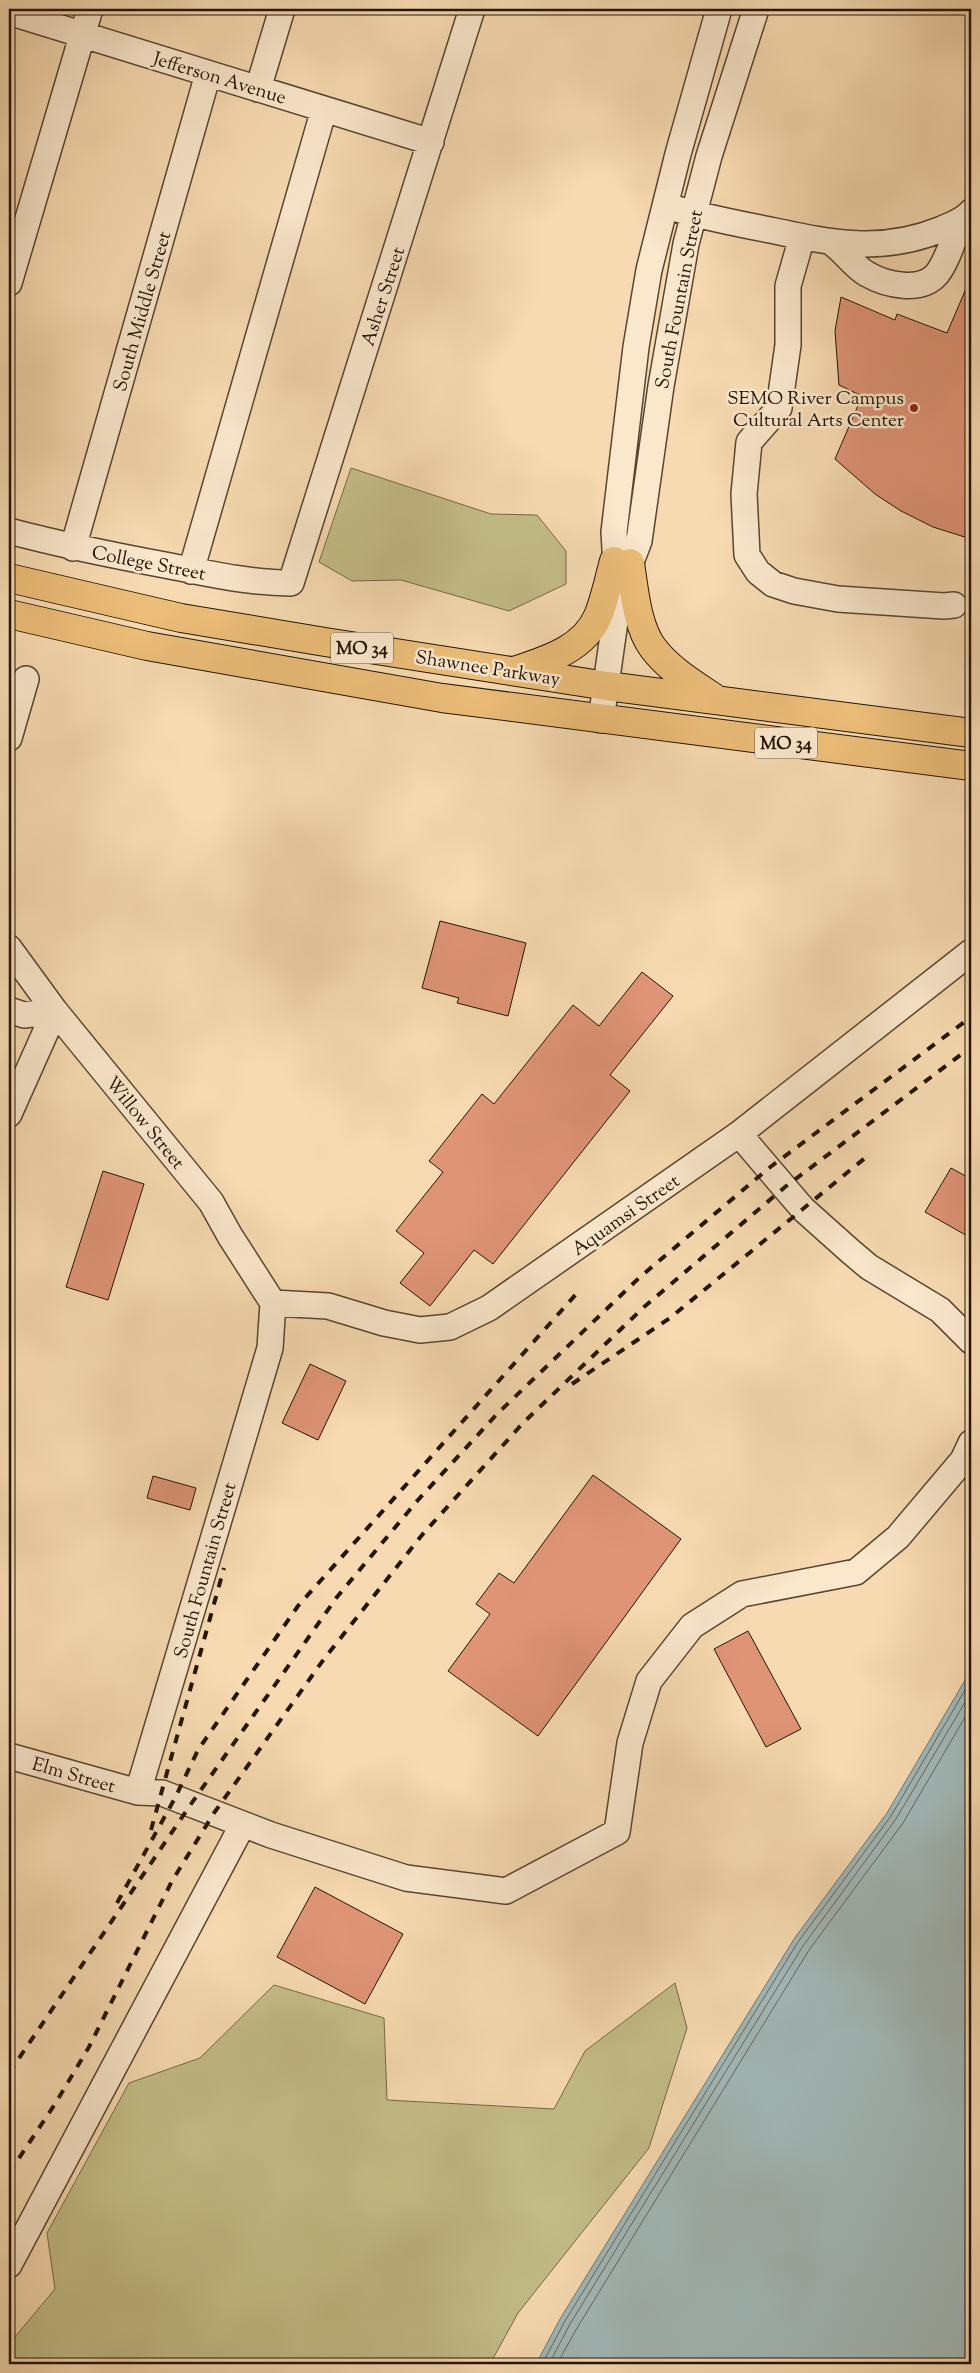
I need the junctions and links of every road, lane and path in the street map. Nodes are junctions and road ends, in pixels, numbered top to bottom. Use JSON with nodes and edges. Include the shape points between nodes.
{"nodes":[{"id":1,"x":90,"y":9,"type":"edge"},
{"id":2,"x":282,"y":9,"type":"edge"},
{"id":3,"x":472,"y":9,"type":"edge"},
{"id":4,"x":719,"y":9,"type":"edge"},
{"id":5,"x":756,"y":9,"type":"edge"},
{"id":6,"x":9,"y":12,"type":"edge"},
{"id":7,"x":82,"y":35,"type":"junction"},
{"id":8,"x":208,"y":74,"type":"junction"},
{"id":9,"x":258,"y":88,"type":"junction"},
{"id":10,"x":324,"y":109,"type":"junction"},
{"id":11,"x":431,"y":142,"type":"junction"},
{"id":12,"x":665,"y":205,"type":"junction"},
{"id":13,"x":694,"y":214,"type":"junction"},
{"id":14,"x":966,"y":216,"type":"edge"},
{"id":15,"x":802,"y":237,"type":"junction"},
{"id":16,"x":832,"y":243,"type":"junction"},
{"id":17,"x":9,"y":282,"type":"edge"},
{"id":18,"x":9,"y":531,"type":"edge"},
{"id":19,"x":73,"y":548,"type":"junction"},
{"id":20,"x":622,"y":562,"type":"junction"},
{"id":21,"x":191,"y":571,"type":"junction"},
{"id":22,"x":9,"y":578,"type":"edge"},
{"id":23,"x":291,"y":584,"type":"joint"},
{"id":24,"x":954,"y":605,"type":"dead end"},
{"id":25,"x":9,"y":614,"type":"edge"},
{"id":26,"x":513,"y":671,"type":"junction"},
{"id":27,"x":26,"y":679,"type":"dead end"},
{"id":28,"x":607,"y":686,"type":"junction"},
{"id":29,"x":718,"y":700,"type":"junction"},
{"id":30,"x":601,"y":720,"type":"junction"},
{"id":31,"x":971,"y":734,"type":"edge"},
{"id":32,"x":9,"y":738,"type":"edge"},
{"id":33,"x":971,"y":766,"type":"edge"},
{"id":34,"x":9,"y":948,"type":"edge"},
{"id":35,"x":971,"y":952,"type":"edge"},
{"id":36,"x":9,"y":1010,"type":"edge"},
{"id":37,"x":55,"y":1011,"type":"junction"},
{"id":38,"x":9,"y":1114,"type":"edge"},
{"id":39,"x":739,"y":1134,"type":"junction"},
{"id":40,"x":273,"y":1303,"type":"junction"},
{"id":41,"x":971,"y":1341,"type":"edge"},
{"id":42,"x":971,"y":1443,"type":"edge"},
{"id":43,"x":9,"y":1756,"type":"edge"},
{"id":44,"x":138,"y":1792,"type":"junction"},
{"id":45,"x":243,"y":1824,"type":"junction"},
{"id":46,"x":9,"y":2265,"type":"edge"}],
"edges":[{"from":1,"to":7,"type":"street"},
{"from":2,"to":9,"type":"street"},
{"from":3,"to":11,"type":"street","name":"Asher Street"},
{"from":4,"to":12,"type":"street","name":"South Fountain Street"},
{"from":5,"to":13,"type":"street","name":"South Fountain Street"},
{"from":6,"to":7,"type":"street","name":"Jefferson Avenue"},
{"from":7,"to":8,"type":"street","name":"Jefferson Avenue"},
{"from":7,"to":17,"type":"street"},
{"from":8,"to":9,"type":"street","name":"Jefferson Avenue"},
{"from":8,"to":19,"type":"street","name":"South Middle Street"},
{"from":9,"to":10,"type":"street","name":"Jefferson Avenue"},
{"from":10,"to":11,"type":"street","name":"Jefferson Avenue"},
{"from":10,"to":21,"type":"street"},
{"from":11,"to":23,"type":"street","name":"Asher Street"},
{"from":12,"to":13,"type":"street"},
{"from":12,"to":20,"type":"street","name":"South Fountain Street","via":[[648,270],[636,347],[614,532]]},
{"from":13,"to":15,"type":"street"},
{"from":13,"to":20,"type":"street","name":"South Fountain Street","via":[[661,386],[639,541]]},
{"from":14,"to":16,"type":"street","via":[[907,240],[871,245]]},
{"from":14,"to":16,"type":"street","via":[[937,274],[914,285],[899,285],[867,274]]},
{"from":15,"to":16,"type":"street"},
{"from":15,"to":24,"type":"street","via":[[788,286],[788,345],[779,408],[749,442],[744,494],[747,555],[758,572],[773,584],[794,591],[838,599]]},
{"from":18,"to":19,"type":"street","name":"College Street"},
{"from":19,"to":21,"type":"street","name":"College Street"},
{"from":20,"to":26,"type":"highway","via":[[598,618],[582,639],[555,657]]},
{"from":20,"to":28,"type":"street","name":"South Fountain Street"},
{"from":20,"to":29,"type":"highway","via":[[652,648],[678,673]]},
{"from":21,"to":23,"type":"street","name":"College Street","via":[[264,584]]},
{"from":22,"to":26,"type":"highway","name":"Shawnee Parkway","number":"MO 34","via":[[181,618]]},
{"from":25,"to":30,"type":"highway","name":"Shawnee Parkway","number":"MO 34","via":[[147,646],[257,666],[442,698]]},
{"from":26,"to":28,"type":"highway","name":"Shawnee Parkway","number":"MO 34"},
{"from":27,"to":32,"type":"street"},
{"from":28,"to":29,"type":"highway","name":"Shawnee Parkway","number":"MO 34"},
{"from":28,"to":30,"type":"street","name":"South Fountain Street"},
{"from":29,"to":31,"type":"highway","name":"Shawnee Parkway","number":"MO 34"},
{"from":30,"to":33,"type":"highway","name":"Shawnee Parkway","number":"MO 34"},
{"from":34,"to":37,"type":"street","name":"Willow Street"},
{"from":35,"to":39,"type":"street","name":"Aquamsi Street"},
{"from":36,"to":37,"type":"street","via":[[24,1015]]},
{"from":37,"to":38,"type":"street"},
{"from":37,"to":40,"type":"street","name":"Willow Street","via":[[211,1202]]},
{"from":39,"to":40,"type":"street","name":"Aquamsi Street","via":[[489,1308],[450,1327],[420,1330],[328,1306]]},
{"from":39,"to":41,"type":"street","via":[[802,1209],[868,1267],[940,1310]]},
{"from":40,"to":44,"type":"street","name":"South Fountain Street","via":[[270,1348]]},
{"from":42,"to":45,"type":"street","name":"Elm Street","via":[[963,1460],[898,1537],[856,1572],[742,1594],[692,1626],[649,1682],[630,1743],[617,1832],[506,1892],[406,1878]]},
{"from":43,"to":44,"type":"street","name":"Elm Street"},
{"from":44,"to":45,"type":"street","name":"Elm Street","via":[[162,1794]]},
{"from":45,"to":46,"type":"street"}]}
